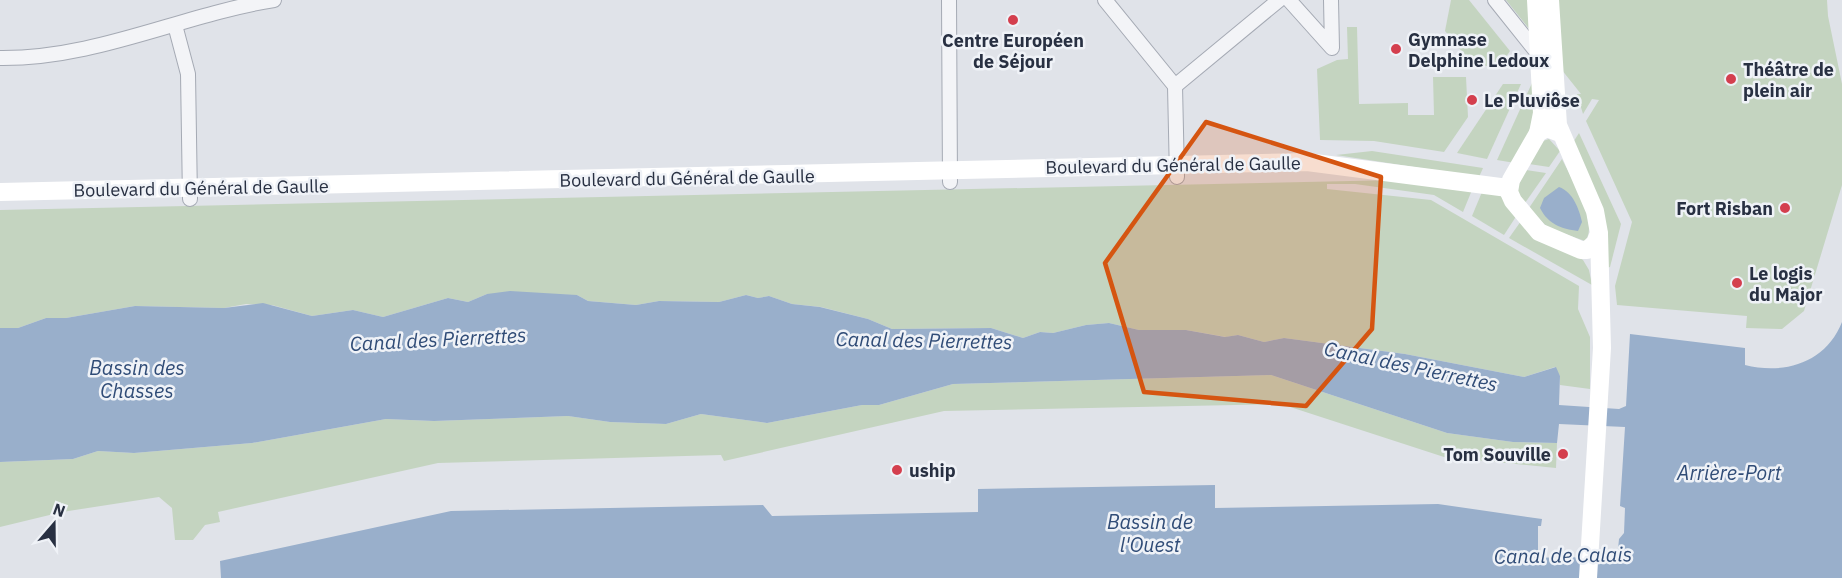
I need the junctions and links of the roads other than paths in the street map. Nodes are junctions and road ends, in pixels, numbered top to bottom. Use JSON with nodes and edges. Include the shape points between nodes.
{"nodes":[{"id":1,"x":274,"y":0,"type":"edge"},
{"id":2,"x":949,"y":0,"type":"edge"},
{"id":3,"x":1105,"y":0,"type":"edge"},
{"id":4,"x":1279,"y":0,"type":"edge"},
{"id":5,"x":1289,"y":0,"type":"edge"},
{"id":6,"x":1331,"y":0,"type":"edge"},
{"id":7,"x":1495,"y":0,"type":"edge"},
{"id":8,"x":1536,"y":0,"type":"edge"},
{"id":9,"x":1550,"y":0,"type":"edge"},
{"id":10,"x":175,"y":25,"type":"junction"},
{"id":11,"x":1539,"y":55,"type":"junction"},
{"id":12,"x":0,"y":58,"type":"edge"},
{"id":13,"x":1175,"y":86,"type":"junction"},
{"id":14,"x":1538,"y":133,"type":"junction"},
{"id":15,"x":1560,"y":133,"type":"junction"},
{"id":16,"x":1176,"y":171,"type":"junction"},
{"id":17,"x":950,"y":176,"type":"junction"},
{"id":18,"x":1508,"y":188,"type":"junction"},
{"id":19,"x":0,"y":192,"type":"edge"},
{"id":20,"x":190,"y":194,"type":"junction"},
{"id":21,"x":0,"y":203,"type":"edge"},
{"id":22,"x":1599,"y":233,"type":"junction"},
{"id":23,"x":1581,"y":250,"type":"junction"},
{"id":24,"x":1600,"y":290,"type":"junction"},
{"id":25,"x":1588,"y":578,"type":"edge"}],
"edges":[{"from":1,"to":10,"type":"street"},
{"from":2,"to":17,"type":"street"},
{"from":3,"to":13,"type":"street"},
{"from":4,"to":13,"type":"street"},
{"from":5,"to":6,"type":"street","via":[[1332,48]]},
{"from":7,"to":11,"type":"street"},
{"from":8,"to":11,"type":"street"},
{"from":9,"to":15,"type":"street"},
{"from":10,"to":12,"type":"street","via":[[79,52]]},
{"from":10,"to":20,"type":"street","via":[[188,74]]},
{"from":11,"to":14,"type":"street","via":[[1542,113]]},
{"from":13,"to":16,"type":"street"},
{"from":14,"to":15,"type":"street","via":[[1547,128]]},
{"from":14,"to":18,"type":"street"},
{"from":15,"to":22,"type":"street","via":[[1593,205]]},
{"from":16,"to":17,"type":"street","name":"Boulevard du Général de Gaulle"},
{"from":16,"to":18,"type":"street","name":"Boulevard du Général de Gaulle","via":[[1373,170]]},
{"from":17,"to":20,"type":"street","name":"Boulevard du Général de Gaulle"},
{"from":18,"to":23,"type":"street","via":[[1513,201],[1539,231]]},
{"from":19,"to":20,"type":"street","name":"Boulevard du Général de Gaulle"},
{"from":20,"to":21,"type":"street","name":"Boulevard du Général de Gaulle"},
{"from":22,"to":23,"type":"street","via":[[1593,246]]},
{"from":22,"to":24,"type":"street"},
{"from":23,"to":24,"type":"street","via":[[1592,264]]},
{"from":24,"to":25,"type":"street","via":[[1600,385]]}]}
